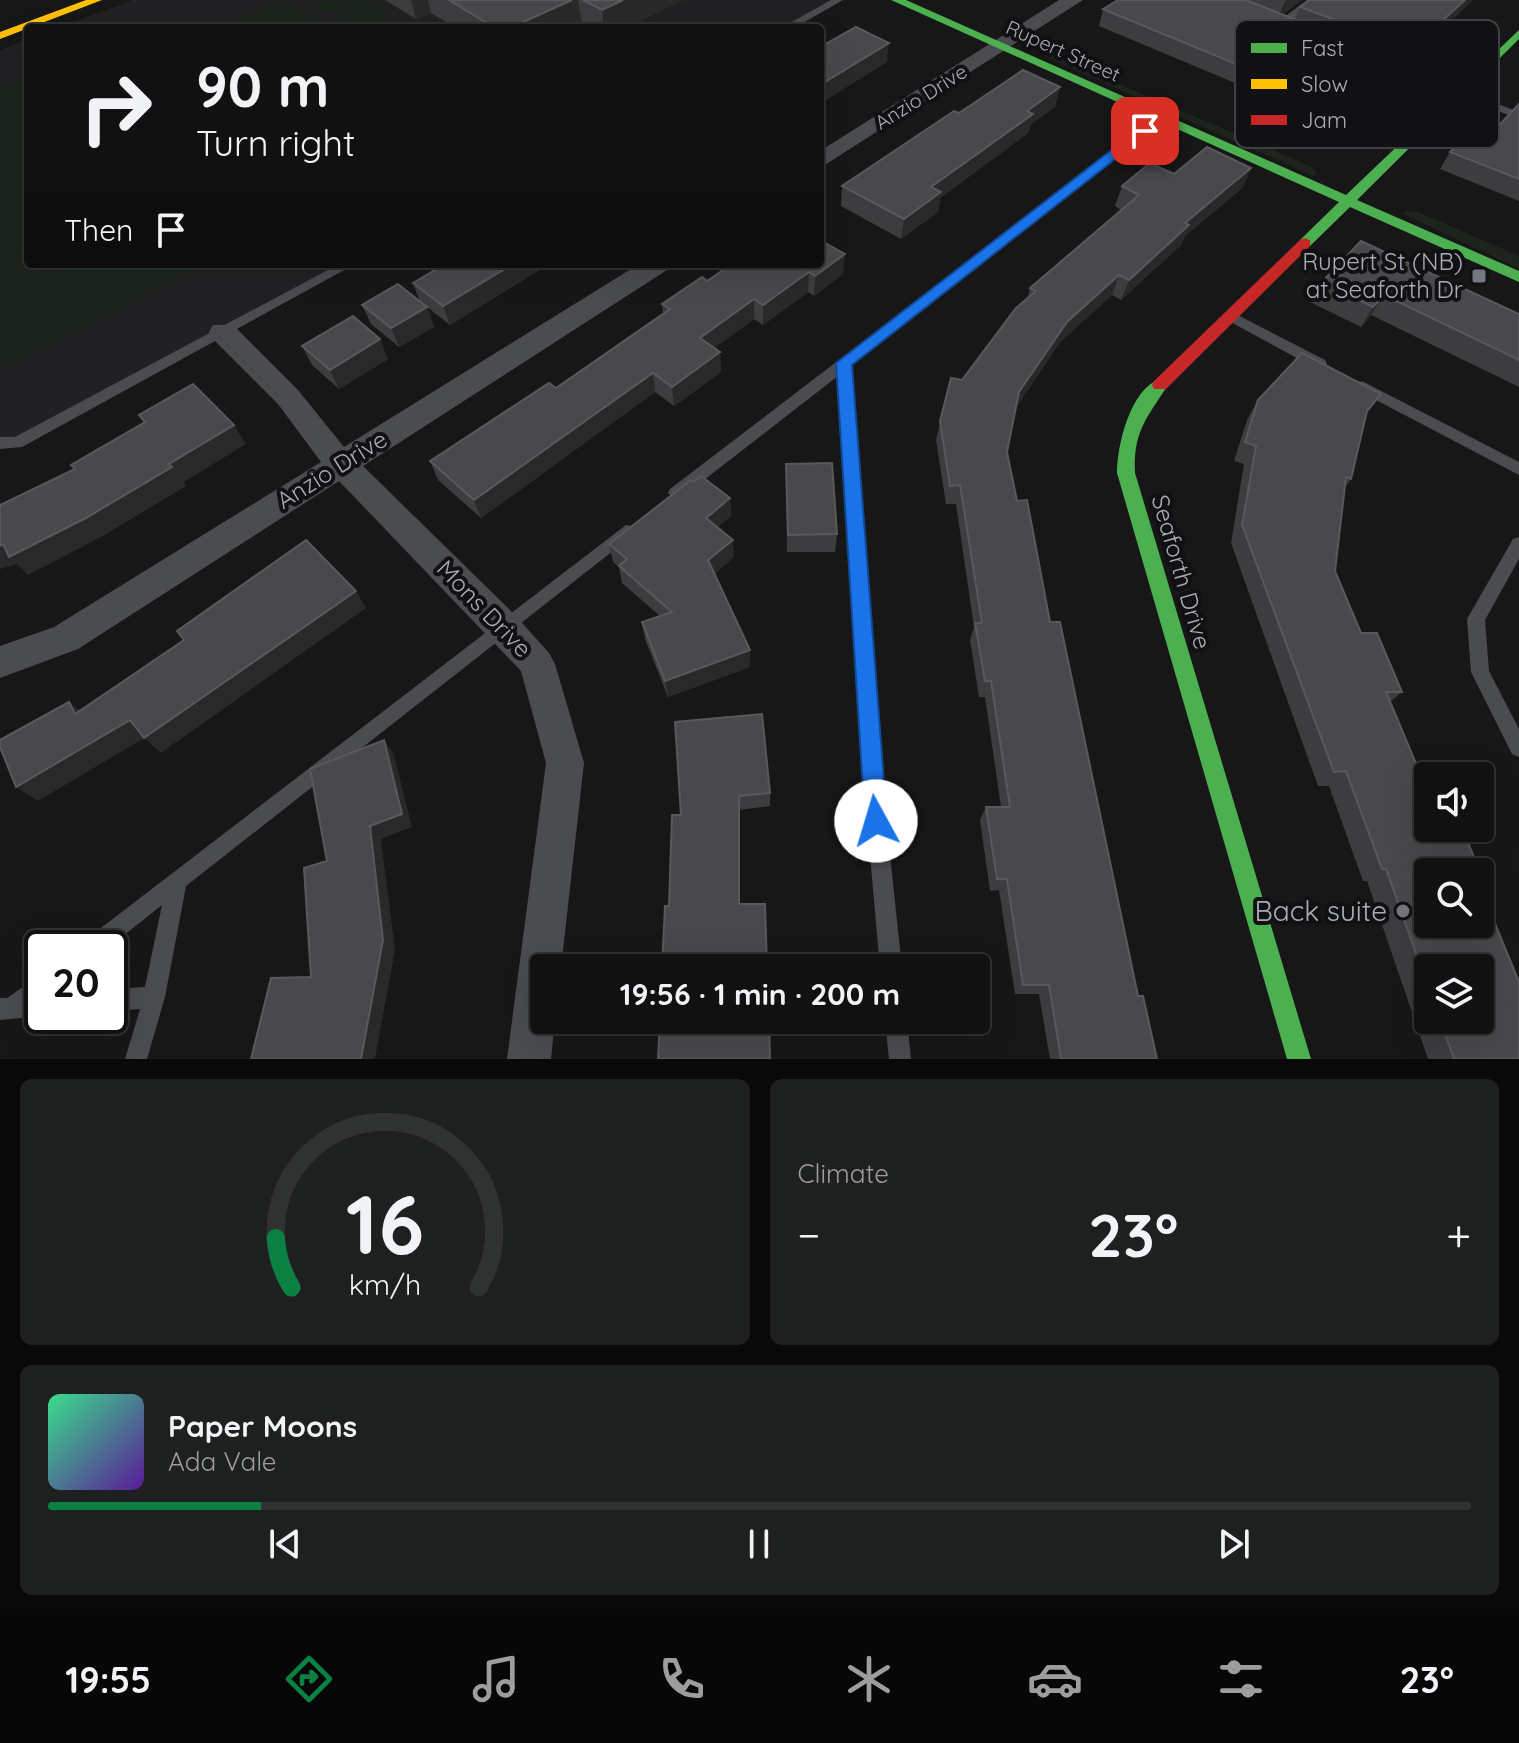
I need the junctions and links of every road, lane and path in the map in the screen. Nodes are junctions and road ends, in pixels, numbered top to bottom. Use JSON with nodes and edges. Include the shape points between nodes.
{"nodes":[{"id":1,"x":96,"y":0,"type":"edge"},
{"id":2,"x":838,"y":0,"type":"edge"},
{"id":3,"x":897,"y":0,"type":"edge"},
{"id":4,"x":1073,"y":0,"type":"edge"},
{"id":5,"x":1313,"y":0,"type":"edge"},
{"id":6,"x":1287,"y":20,"type":"edge"},
{"id":7,"x":998,"y":22,"type":"dead end"},
{"id":8,"x":32,"y":24,"type":"edge"},
{"id":9,"x":793,"y":24,"type":"edge"},
{"id":10,"x":24,"y":27,"type":"edge"},
{"id":11,"x":1023,"y":32,"type":"junction"},
{"id":12,"x":1519,"y":33,"type":"edge"},
{"id":13,"x":0,"y":36,"type":"edge"},
{"id":14,"x":1049,"y":43,"type":"dead end"},
{"id":15,"x":1000,"y":47,"type":"junction"},
{"id":16,"x":1499,"y":53,"type":"edge"},
{"id":17,"x":1499,"y":108,"type":"edge"},
{"id":18,"x":1519,"y":116,"type":"edge"},
{"id":19,"x":1161,"y":119,"type":"junction"},
{"id":20,"x":1403,"y":148,"type":"edge"},
{"id":21,"x":824,"y":158,"type":"edge"},
{"id":22,"x":1345,"y":172,"type":"dead end"},
{"id":23,"x":1369,"y":182,"type":"junction"},
{"id":24,"x":1390,"y":191,"type":"dead end"},
{"id":25,"x":1347,"y":201,"type":"junction"},
{"id":26,"x":342,"y":268,"type":"edge"},
{"id":27,"x":652,"y":268,"type":"edge"},
{"id":28,"x":1519,"y":277,"type":"edge"},
{"id":29,"x":1230,"y":316,"type":"junction"},
{"id":30,"x":223,"y":332,"type":"junction"},
{"id":31,"x":844,"y":363,"type":"junction"},
{"id":32,"x":1336,"y":373,"type":"edge"},
{"id":33,"x":1351,"y":380,"type":"edge"},
{"id":34,"x":0,"y":443,"type":"edge"},
{"id":35,"x":341,"y":464,"type":"junction"},
{"id":36,"x":1519,"y":469,"type":"edge"},
{"id":37,"x":1519,"y":544,"type":"edge"},
{"id":38,"x":503,"y":625,"type":"junction"},
{"id":39,"x":0,"y":662,"type":"edge"},
{"id":40,"x":1519,"y":748,"type":"edge"},
{"id":41,"x":177,"y":883,"type":"junction"},
{"id":42,"x":115,"y":930,"type":"edge"},
{"id":43,"x":890,"y":954,"type":"edge"},
{"id":44,"x":24,"y":997,"type":"edge"},
{"id":45,"x":154,"y":997,"type":"junction"},
{"id":46,"x":128,"y":999,"type":"edge"},
{"id":47,"x":6,"y":1009,"type":"edge"},
{"id":48,"x":897,"y":1034,"type":"edge"},
{"id":49,"x":136,"y":1059,"type":"edge"},
{"id":50,"x":529,"y":1059,"type":"edge"},
{"id":51,"x":900,"y":1059,"type":"edge"},
{"id":52,"x":1299,"y":1059,"type":"edge"}],
"edges":[{"from":1,"to":8,"type":"street"},
{"from":2,"to":9,"type":"lane"},
{"from":3,"to":15,"type":"street","name":"Rupert Street"},
{"from":4,"to":11,"type":"street","name":"Anzio Drive"},
{"from":5,"to":6,"type":"lane"},
{"from":7,"to":11,"type":"street","name":"Rupert Street"},
{"from":10,"to":13,"type":"street"},
{"from":11,"to":14,"type":"street","name":"Rupert Street"},
{"from":11,"to":15,"type":"street","name":"Anzio Drive"},
{"from":12,"to":16,"type":"street","name":"Seaforth Drive"},
{"from":15,"to":19,"type":"street","name":"Rupert Street"},
{"from":15,"to":21,"type":"street","name":"Anzio Drive"},
{"from":17,"to":18,"type":"lane"},
{"from":19,"to":25,"type":"street","name":"Rupert Street"},
{"from":19,"to":31,"type":"lane"},
{"from":20,"to":23,"type":"street","name":"Seaforth Drive"},
{"from":22,"to":23,"type":"street"},
{"from":23,"to":24,"type":"street"},
{"from":23,"to":25,"type":"street","name":"Seaforth Drive"},
{"from":25,"to":28,"type":"street","name":"Rupert Street"},
{"from":25,"to":29,"type":"street","name":"Seaforth Drive"},
{"from":26,"to":30,"type":"lane"},
{"from":27,"to":35,"type":"street","name":"Anzio Drive"},
{"from":29,"to":32,"type":"lane"},
{"from":29,"to":52,"type":"street","name":"Seaforth Drive","via":[[1139,409],[1123,449]]},
{"from":30,"to":34,"type":"lane","via":[[17,443]]},
{"from":30,"to":35,"type":"street","name":"Mons Drive","via":[[288,397]]},
{"from":31,"to":38,"type":"lane"},
{"from":31,"to":43,"type":"lane","via":[[868,732]]},
{"from":33,"to":36,"type":"lane"},
{"from":35,"to":38,"type":"street","name":"Mons Drive"},
{"from":35,"to":39,"type":"street","name":"Anzio Drive","via":[[66,638]]},
{"from":37,"to":40,"type":"lane","via":[[1476,619],[1480,672]]},
{"from":38,"to":41,"type":"lane"},
{"from":38,"to":50,"type":"street","name":"Mons Drive","via":[[537,664],[565,763]]},
{"from":41,"to":42,"type":"lane"},
{"from":41,"to":45,"type":"lane"},
{"from":44,"to":47,"type":"lane"},
{"from":45,"to":46,"type":"lane"},
{"from":45,"to":49,"type":"lane"},
{"from":48,"to":51,"type":"lane"}]}
